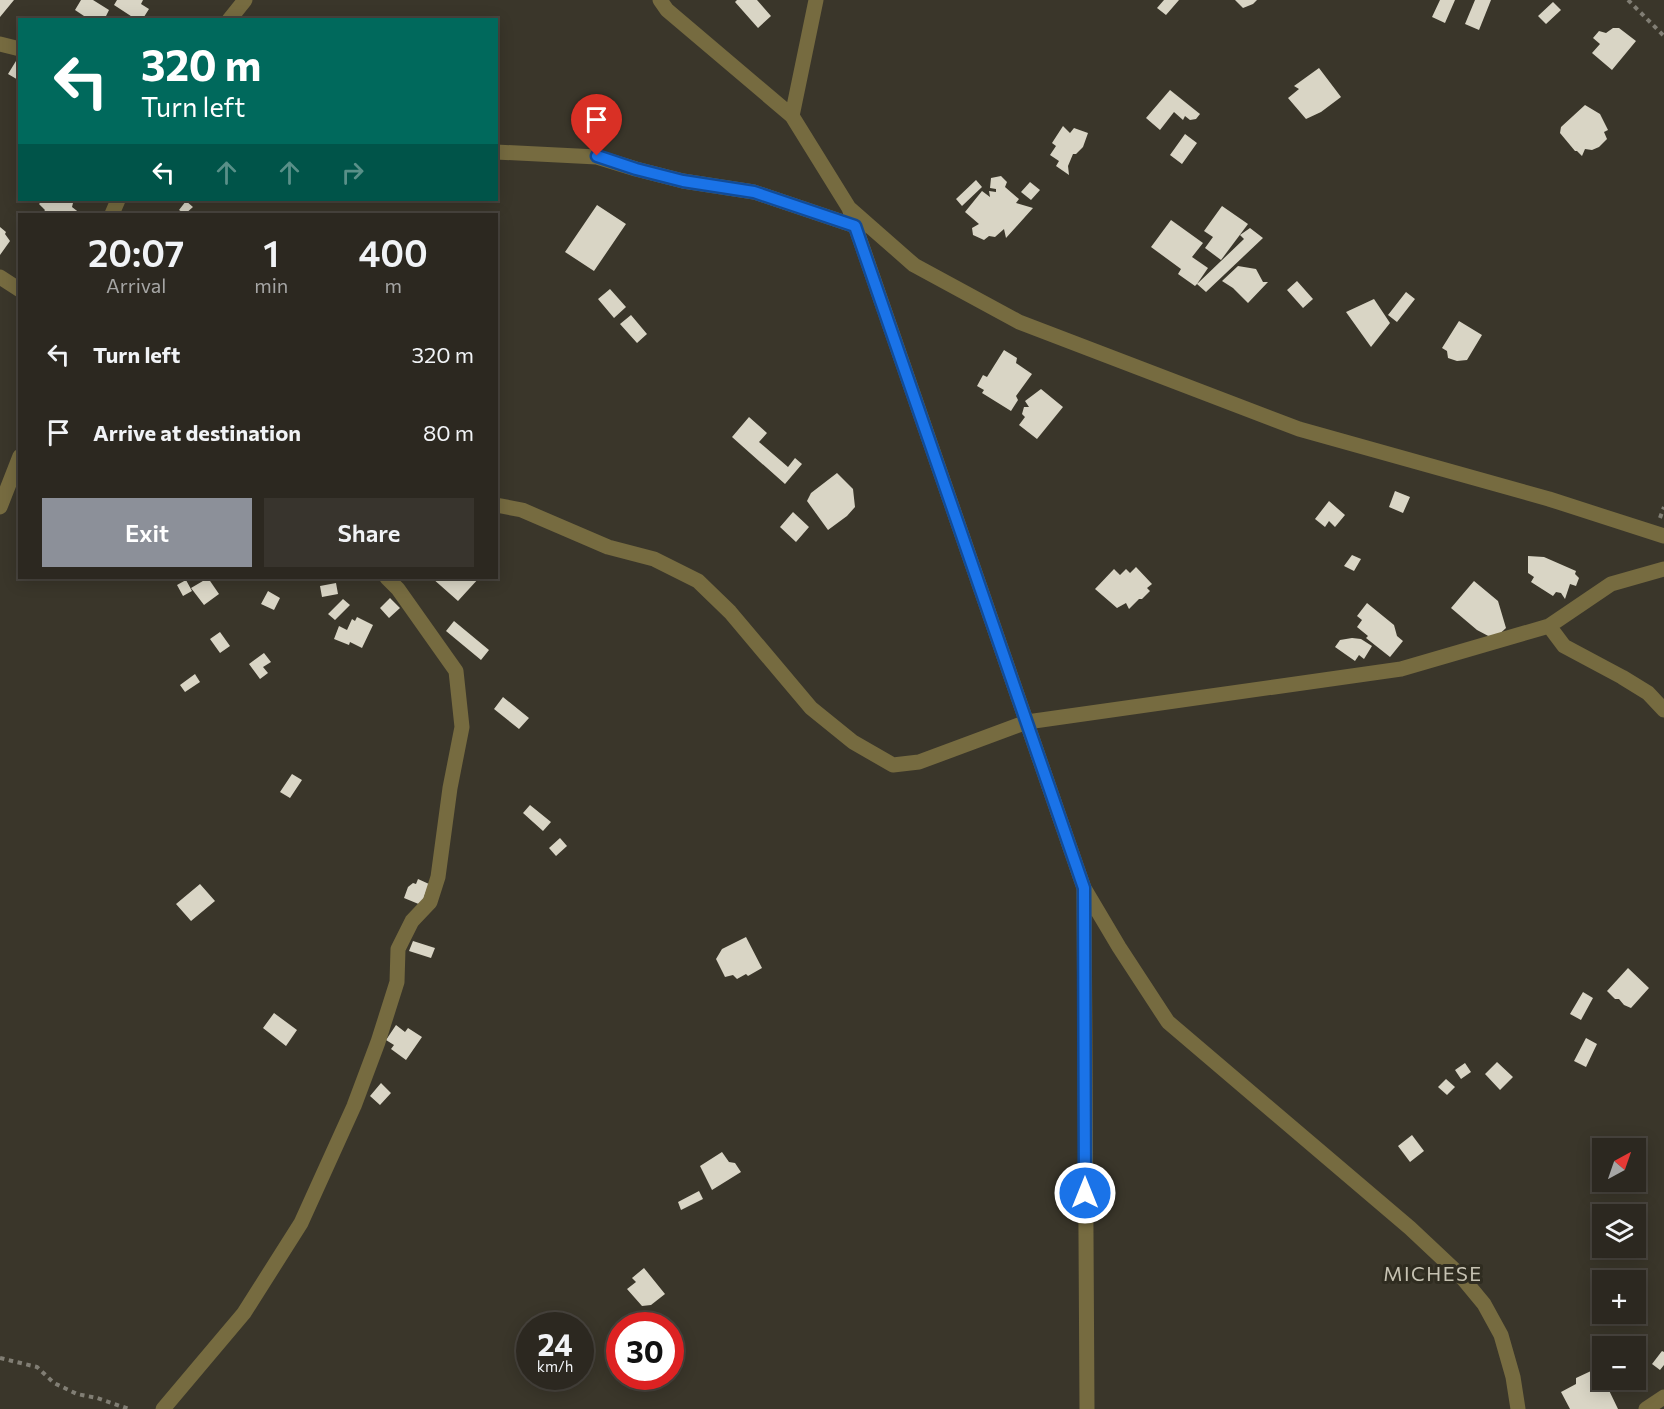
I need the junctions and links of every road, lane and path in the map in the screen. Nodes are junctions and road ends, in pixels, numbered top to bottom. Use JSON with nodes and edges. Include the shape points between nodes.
{"nodes":[{"id":1,"x":245,"y":0,"type":"edge"},
{"id":2,"x":660,"y":0,"type":"edge"},
{"id":3,"x":816,"y":0,"type":"edge"},
{"id":4,"x":1628,"y":0,"type":"edge"},
{"id":5,"x":231,"y":18,"type":"edge"},
{"id":6,"x":1664,"y":36,"type":"edge"},
{"id":7,"x":0,"y":44,"type":"edge"},
{"id":8,"x":18,"y":49,"type":"edge"},
{"id":9,"x":792,"y":116,"type":"junction"},
{"id":10,"x":498,"y":152,"type":"edge"},
{"id":11,"x":849,"y":208,"type":"junction"},
{"id":12,"x":855,"y":226,"type":"junction"},
{"id":13,"x":0,"y":277,"type":"edge"},
{"id":14,"x":18,"y":289,"type":"edge"},
{"id":15,"x":18,"y":461,"type":"edge"},
{"id":16,"x":498,"y":505,"type":"edge"},
{"id":17,"x":0,"y":507,"type":"edge"},
{"id":18,"x":1664,"y":536,"type":"edge"},
{"id":19,"x":1664,"y":569,"type":"edge"},
{"id":20,"x":388,"y":579,"type":"edge"},
{"id":21,"x":1549,"y":626,"type":"junction"},
{"id":22,"x":1664,"y":710,"type":"edge"},
{"id":23,"x":1027,"y":722,"type":"junction"},
{"id":24,"x":1084,"y":888,"type":"junction"},
{"id":25,"x":0,"y":1358,"type":"edge"},
{"id":26,"x":1664,"y":1397,"type":"edge"},
{"id":27,"x":129,"y":1409,"type":"edge"},
{"id":28,"x":163,"y":1409,"type":"edge"},
{"id":29,"x":1087,"y":1409,"type":"edge"},
{"id":30,"x":1518,"y":1409,"type":"edge"},
{"id":31,"x":1646,"y":1409,"type":"edge"}],
"edges":[{"from":1,"to":5,"type":"street"},
{"from":2,"to":9,"type":"street","via":[[666,10]]},
{"from":3,"to":9,"type":"street"},
{"from":4,"to":6,"type":"path"},
{"from":7,"to":8,"type":"street"},
{"from":9,"to":11,"type":"street"},
{"from":10,"to":12,"type":"street","via":[[597,156],[683,181],[754,192]]},
{"from":11,"to":12,"type":"street"},
{"from":11,"to":18,"type":"street","via":[[914,265],[1019,322],[1299,429],[1549,499]]},
{"from":12,"to":23,"type":"street"},
{"from":13,"to":14,"type":"street"},
{"from":15,"to":17,"type":"street"},
{"from":16,"to":23,"type":"street","via":[[522,510],[608,547],[654,559],[698,580],[811,708],[853,742],[893,765],[919,762]]},
{"from":19,"to":21,"type":"street","via":[[1611,584]]},
{"from":20,"to":28,"type":"street","via":[[456,671],[462,727],[438,877],[430,902],[412,921],[398,950],[397,982],[378,1042],[302,1223],[244,1313]]},
{"from":21,"to":22,"type":"street","via":[[1564,646],[1648,693]]},
{"from":21,"to":23,"type":"street","via":[[1401,669]]},
{"from":23,"to":24,"type":"street"},
{"from":24,"to":29,"type":"street"},
{"from":24,"to":30,"type":"street","via":[[1168,1022],[1460,1275],[1484,1304],[1501,1335]]},
{"from":25,"to":27,"type":"path","via":[[37,1367],[54,1383],[77,1394]]},
{"from":26,"to":31,"type":"street"}]}
